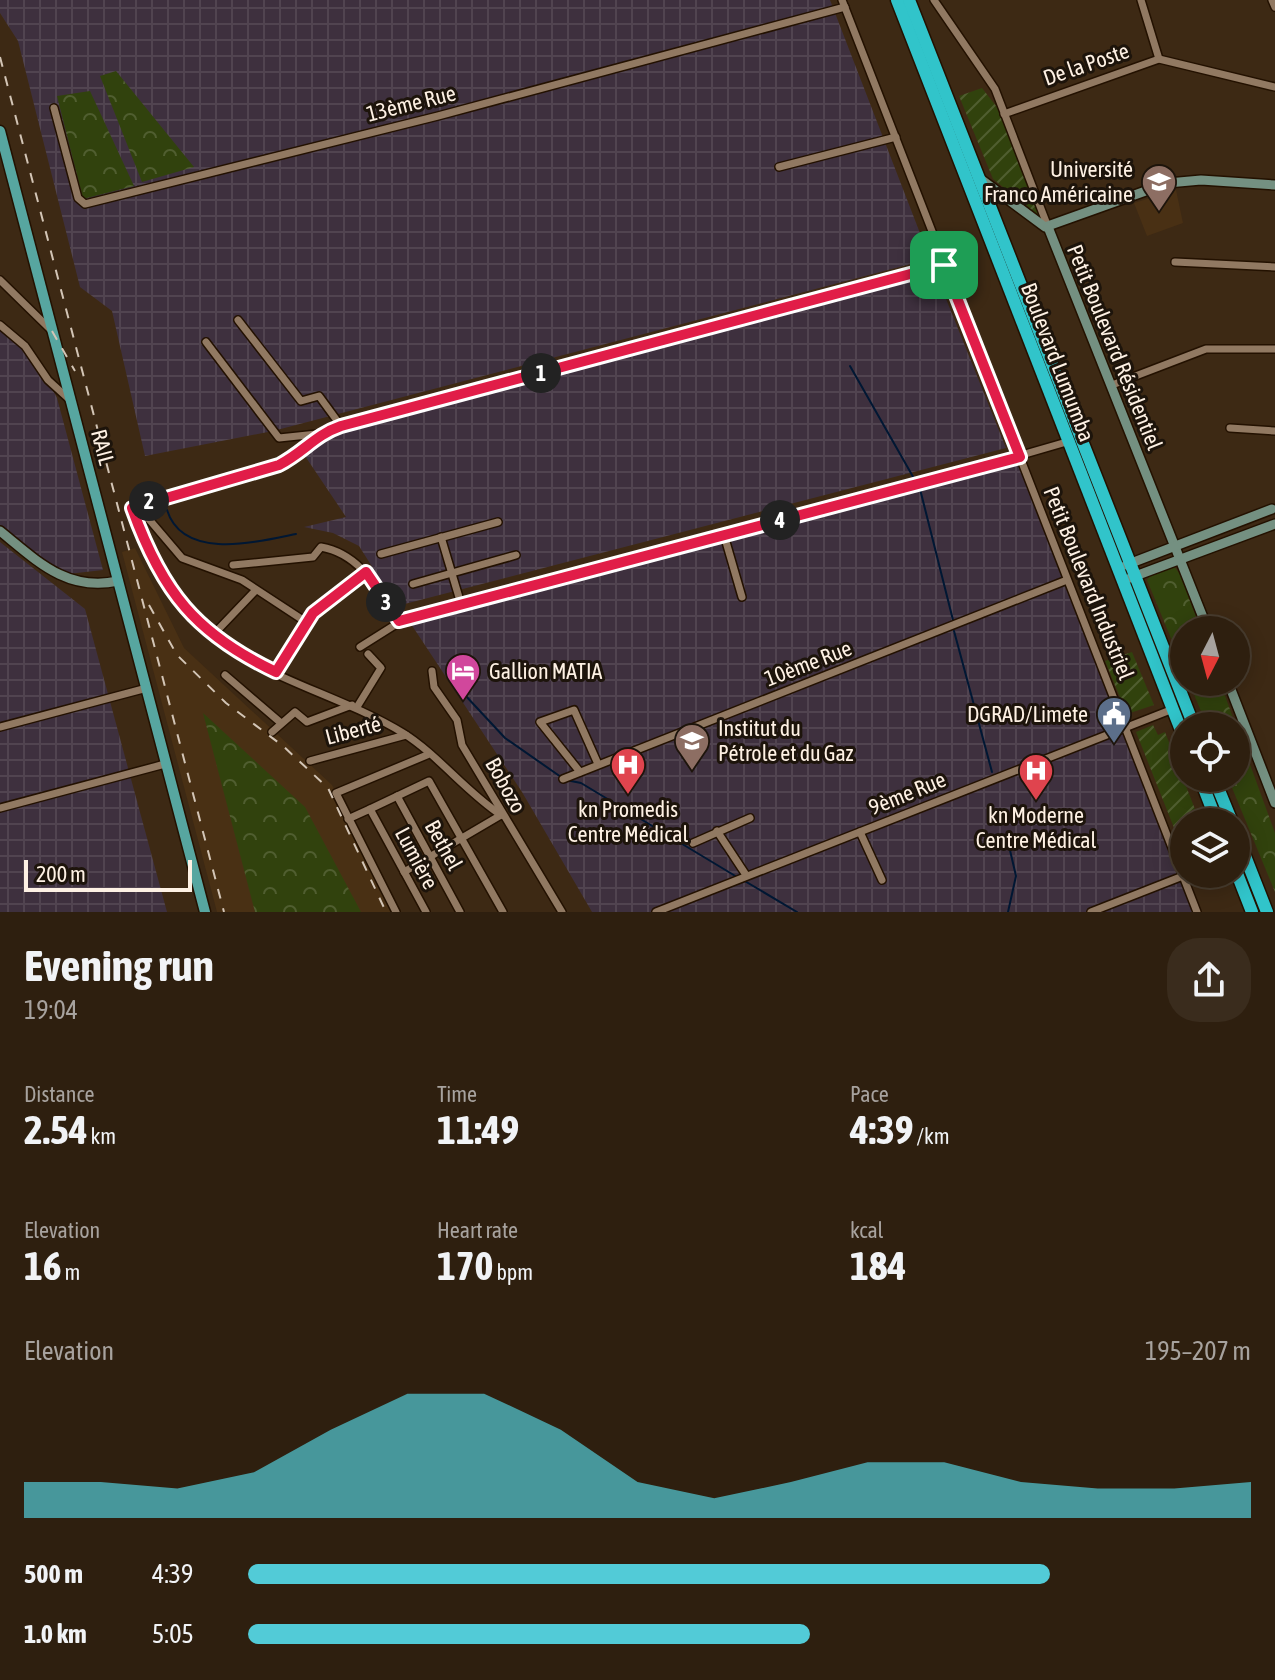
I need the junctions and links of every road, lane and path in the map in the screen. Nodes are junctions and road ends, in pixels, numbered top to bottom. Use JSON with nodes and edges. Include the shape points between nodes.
{"nodes":[{"id":1,"x":897,"y":0,"type":"edge"},
{"id":2,"x":909,"y":0,"type":"edge"},
{"id":3,"x":934,"y":0,"type":"edge"},
{"id":4,"x":1141,"y":0,"type":"edge"},
{"id":5,"x":1272,"y":0,"type":"edge"},
{"id":6,"x":843,"y":4,"type":"edge"},
{"id":7,"x":1275,"y":7,"type":"edge"},
{"id":8,"x":1159,"y":59,"type":"junction"},
{"id":9,"x":1275,"y":87,"type":"edge"},
{"id":10,"x":54,"y":108,"type":"dead end"},
{"id":11,"x":1004,"y":114,"type":"junction"},
{"id":12,"x":0,"y":131,"type":"edge"},
{"id":13,"x":896,"y":137,"type":"junction"},
{"id":14,"x":2,"y":150,"type":"edge"},
{"id":15,"x":779,"y":167,"type":"dead end"},
{"id":16,"x":978,"y":177,"type":"junction"},
{"id":17,"x":1275,"y":185,"type":"edge"},
{"id":18,"x":1048,"y":227,"type":"junction"},
{"id":19,"x":1175,"y":262,"type":"dead end"},
{"id":20,"x":944,"y":265,"type":"junction"},
{"id":21,"x":1275,"y":267,"type":"edge"},
{"id":22,"x":0,"y":280,"type":"edge"},
{"id":23,"x":238,"y":320,"type":"dead end"},
{"id":24,"x":0,"y":325,"type":"edge"},
{"id":25,"x":52,"y":331,"type":"junction"},
{"id":26,"x":206,"y":342,"type":"dead end"},
{"id":27,"x":1275,"y":349,"type":"edge"},
{"id":28,"x":1112,"y":385,"type":"junction"},
{"id":29,"x":70,"y":400,"type":"junction"},
{"id":30,"x":341,"y":426,"type":"junction"},
{"id":31,"x":1230,"y":428,"type":"dead end"},
{"id":32,"x":1275,"y":431,"type":"edge"},
{"id":33,"x":317,"y":434,"type":"junction"},
{"id":34,"x":1081,"y":437,"type":"junction"},
{"id":35,"x":1068,"y":442,"type":"junction"},
{"id":36,"x":1020,"y":457,"type":"junction"},
{"id":37,"x":134,"y":504,"type":"junction"},
{"id":38,"x":1274,"y":509,"type":"edge"},
{"id":39,"x":498,"y":522,"type":"dead end"},
{"id":40,"x":1275,"y":524,"type":"edge"},
{"id":41,"x":0,"y":531,"type":"edge"},
{"id":42,"x":724,"y":535,"type":"junction"},
{"id":43,"x":441,"y":537,"type":"junction"},
{"id":44,"x":1175,"y":546,"type":"junction"},
{"id":45,"x":381,"y":554,"type":"dead end"},
{"id":46,"x":516,"y":555,"type":"dead end"},
{"id":47,"x":1180,"y":559,"type":"junction"},
{"id":48,"x":233,"y":565,"type":"dead end"},
{"id":49,"x":1134,"y":570,"type":"junction"},
{"id":50,"x":366,"y":572,"type":"junction"},
{"id":51,"x":452,"y":573,"type":"junction"},
{"id":52,"x":1120,"y":575,"type":"junction"},
{"id":53,"x":1067,"y":580,"type":"junction"},
{"id":54,"x":118,"y":581,"type":"junction"},
{"id":55,"x":413,"y":584,"type":"dead end"},
{"id":56,"x":255,"y":591,"type":"junction"},
{"id":57,"x":742,"y":597,"type":"dead end"},
{"id":58,"x":461,"y":604,"type":"junction"},
{"id":59,"x":1202,"y":616,"type":"edge"},
{"id":60,"x":399,"y":621,"type":"junction"},
{"id":61,"x":306,"y":622,"type":"junction"},
{"id":62,"x":212,"y":636,"type":"junction"},
{"id":63,"x":360,"y":647,"type":"dead end"},
{"id":64,"x":368,"y":654,"type":"dead end"},
{"id":65,"x":432,"y":671,"type":"dead end"},
{"id":66,"x":276,"y":672,"type":"junction"},
{"id":67,"x":225,"y":675,"type":"dead end"},
{"id":68,"x":147,"y":688,"type":"junction"},
{"id":69,"x":1233,"y":696,"type":"edge"},
{"id":70,"x":355,"y":706,"type":"junction"},
{"id":71,"x":1173,"y":709,"type":"junction"},
{"id":72,"x":1174,"y":712,"type":"edge"},
{"id":73,"x":1189,"y":712,"type":"edge"},
{"id":74,"x":281,"y":723,"type":"junction"},
{"id":75,"x":0,"y":727,"type":"edge"},
{"id":76,"x":1126,"y":727,"type":"junction"},
{"id":77,"x":272,"y":732,"type":"dead end"},
{"id":78,"x":406,"y":735,"type":"junction"},
{"id":79,"x":427,"y":755,"type":"junction"},
{"id":80,"x":310,"y":761,"type":"dead end"},
{"id":81,"x":165,"y":764,"type":"junction"},
{"id":82,"x":598,"y":764,"type":"junction"},
{"id":83,"x":580,"y":772,"type":"junction"},
{"id":84,"x":563,"y":779,"type":"dead end"},
{"id":85,"x":397,"y":796,"type":"junction"},
{"id":86,"x":1275,"y":803,"type":"edge"},
{"id":87,"x":0,"y":808,"type":"edge"},
{"id":88,"x":370,"y":809,"type":"junction"},
{"id":89,"x":501,"y":815,"type":"junction"},
{"id":90,"x":750,"y":818,"type":"dead end"},
{"id":91,"x":348,"y":819,"type":"junction"},
{"id":92,"x":717,"y":831,"type":"junction"},
{"id":93,"x":860,"y":832,"type":"junction"},
{"id":94,"x":1170,"y":837,"type":"edge"},
{"id":95,"x":463,"y":840,"type":"junction"},
{"id":96,"x":693,"y":843,"type":"dead end"},
{"id":97,"x":430,"y":857,"type":"junction"},
{"id":98,"x":1250,"y":869,"type":"edge"},
{"id":99,"x":404,"y":872,"type":"junction"},
{"id":100,"x":746,"y":875,"type":"junction"},
{"id":101,"x":882,"y":880,"type":"dead end"},
{"id":102,"x":1170,"y":881,"type":"edge"},
{"id":103,"x":1189,"y":888,"type":"edge"},
{"id":104,"x":1243,"y":888,"type":"edge"},
{"id":105,"x":205,"y":912,"type":"edge"},
{"id":106,"x":396,"y":912,"type":"edge"},
{"id":107,"x":426,"y":912,"type":"edge"},
{"id":108,"x":460,"y":912,"type":"edge"},
{"id":109,"x":503,"y":912,"type":"edge"},
{"id":110,"x":562,"y":912,"type":"edge"},
{"id":111,"x":656,"y":912,"type":"edge"},
{"id":112,"x":1091,"y":912,"type":"edge"},
{"id":113,"x":1197,"y":912,"type":"edge"},
{"id":114,"x":1252,"y":912,"type":"edge"},
{"id":115,"x":1267,"y":912,"type":"edge"}],
"edges":[{"from":1,"to":35,"type":"highway","name":"Boulevard Lumumba"},
{"from":2,"to":16,"type":"highway","name":"Boulevard Lumumba"},
{"from":3,"to":11,"type":"street","name":"Petit Boulevard Résidentiel","via":[[995,89]]},
{"from":4,"to":8,"type":"street"},
{"from":5,"to":7,"type":"street"},
{"from":6,"to":10,"type":"street","name":"13ème Rue","via":[[438,116],[85,204],[78,198]]},
{"from":6,"to":13,"type":"street","name":"Petit Boulevard Industriel"},
{"from":8,"to":9,"type":"street","name":"De la Poste"},
{"from":8,"to":11,"type":"street","name":"De la Poste"},
{"from":11,"to":18,"type":"street","name":"Petit Boulevard Résidentiel"},
{"from":12,"to":14,"type":"main road","name":"RAIL"},
{"from":13,"to":15,"type":"street"},
{"from":13,"to":20,"type":"street","name":"Petit Boulevard Industriel"},
{"from":14,"to":25,"type":"main road","name":"RAIL"},
{"from":16,"to":18,"type":"street"},
{"from":16,"to":34,"type":"highway","name":"Boulevard Lumumba"},
{"from":17,"to":18,"type":"street","via":[[1168,183]]},
{"from":18,"to":28,"type":"street","name":"Petit Boulevard Résidentiel"},
{"from":19,"to":21,"type":"street"},
{"from":20,"to":30,"type":"street"},
{"from":20,"to":36,"type":"street","name":"Petit Boulevard Industriel"},
{"from":22,"to":25,"type":"street"},
{"from":23,"to":30,"type":"street","via":[[301,401],[319,396]]},
{"from":24,"to":29,"type":"street"},
{"from":25,"to":29,"type":"main road","name":"RAIL"},
{"from":26,"to":33,"type":"street","via":[[279,438]]},
{"from":27,"to":28,"type":"street","via":[[1206,349]]},
{"from":28,"to":44,"type":"street","name":"Petit Boulevard Résidentiel"},
{"from":29,"to":54,"type":"main road","name":"RAIL"},
{"from":30,"to":33,"type":"street"},
{"from":31,"to":32,"type":"street"},
{"from":33,"to":37,"type":"street","via":[[299,455],[279,465]]},
{"from":34,"to":35,"type":"street"},
{"from":34,"to":49,"type":"highway","name":"Boulevard Lumumba"},
{"from":35,"to":36,"type":"street"},
{"from":35,"to":52,"type":"highway","name":"Boulevard Lumumba"},
{"from":36,"to":42,"type":"street"},
{"from":36,"to":53,"type":"street","name":"Petit Boulevard Industriel"},
{"from":37,"to":56,"type":"street","via":[[178,555],[242,580]]},
{"from":37,"to":62,"type":"street","via":[[140,529],[177,596]]},
{"from":38,"to":40,"type":"street","via":[[1269,517]]},
{"from":38,"to":44,"type":"street"},
{"from":39,"to":43,"type":"street"},
{"from":40,"to":47,"type":"street"},
{"from":41,"to":54,"type":"street","via":[[57,576],[88,584]]},
{"from":42,"to":57,"type":"street"},
{"from":42,"to":58,"type":"street"},
{"from":43,"to":45,"type":"street"},
{"from":43,"to":51,"type":"street"},
{"from":44,"to":47,"type":"street","name":"Petit Boulevard Résidentiel"},
{"from":44,"to":49,"type":"street"},
{"from":46,"to":51,"type":"street"},
{"from":47,"to":49,"type":"street"},
{"from":47,"to":59,"type":"street","name":"Petit Boulevard Résidentiel"},
{"from":48,"to":50,"type":"street","via":[[313,557],[323,547],[348,556]]},
{"from":49,"to":52,"type":"street"},
{"from":49,"to":73,"type":"highway","name":"Boulevard Lumumba"},
{"from":50,"to":60,"type":"street"},
{"from":50,"to":61,"type":"street"},
{"from":51,"to":55,"type":"street"},
{"from":51,"to":58,"type":"street"},
{"from":52,"to":71,"type":"highway","name":"Boulevard Lumumba"},
{"from":53,"to":76,"type":"street","name":"Petit Boulevard Industriel"},
{"from":53,"to":82,"type":"street","name":"10ème Rue"},
{"from":54,"to":68,"type":"main road","name":"RAIL"},
{"from":56,"to":61,"type":"street"},
{"from":56,"to":62,"type":"street"},
{"from":58,"to":60,"type":"street"},
{"from":60,"to":63,"type":"street"},
{"from":61,"to":66,"type":"street"},
{"from":62,"to":66,"type":"street"},
{"from":64,"to":70,"type":"street","via":[[381,668]]},
{"from":65,"to":89,"type":"street","name":"Bobozo","via":[[434,687],[456,716],[462,745]]},
{"from":66,"to":70,"type":"street"},
{"from":67,"to":74,"type":"street"},
{"from":68,"to":75,"type":"street"},
{"from":68,"to":81,"type":"main road","name":"RAIL"},
{"from":69,"to":86,"type":"street"},
{"from":70,"to":74,"type":"street","via":[[307,722],[295,712]]},
{"from":70,"to":78,"type":"street"},
{"from":71,"to":72,"type":"highway","name":"Boulevard Lumumba"},
{"from":71,"to":76,"type":"street","name":"9ème Rue"},
{"from":74,"to":77,"type":"street"},
{"from":76,"to":93,"type":"street","name":"9ème Rue"},
{"from":76,"to":94,"type":"street","name":"Petit Boulevard Industriel"},
{"from":78,"to":79,"type":"street"},
{"from":78,"to":80,"type":"street","name":"Liberté"},
{"from":79,"to":89,"type":"street"},
{"from":79,"to":91,"type":"street","via":[[339,790],[336,797]]},
{"from":81,"to":87,"type":"street"},
{"from":81,"to":105,"type":"main road","name":"RAIL"},
{"from":82,"to":83,"type":"street","name":"10ème Rue"},
{"from":82,"to":83,"type":"street","via":[[574,710],[540,722]]},
{"from":83,"to":84,"type":"street","name":"10ème Rue"},
{"from":85,"to":88,"type":"street"},
{"from":85,"to":95,"type":"street","via":[[429,781]]},
{"from":85,"to":97,"type":"street","name":"Bethel"},
{"from":88,"to":91,"type":"street"},
{"from":88,"to":99,"type":"street","name":"Lumière"},
{"from":89,"to":95,"type":"street"},
{"from":89,"to":110,"type":"street","name":"Bobozo"},
{"from":90,"to":92,"type":"street"},
{"from":91,"to":106,"type":"street"},
{"from":92,"to":96,"type":"street"},
{"from":92,"to":100,"type":"street"},
{"from":93,"to":100,"type":"street","name":"9ème Rue"},
{"from":93,"to":101,"type":"street"},
{"from":95,"to":97,"type":"street"},
{"from":95,"to":109,"type":"street"},
{"from":97,"to":99,"type":"street"},
{"from":97,"to":108,"type":"street","name":"Bethel"},
{"from":98,"to":115,"type":"highway"},
{"from":99,"to":107,"type":"street","name":"Lumière"},
{"from":100,"to":111,"type":"street","name":"9ème Rue"},
{"from":102,"to":112,"type":"street"},
{"from":103,"to":113,"type":"street","name":"Petit Boulevard Industriel"},
{"from":104,"to":114,"type":"highway"}]}
